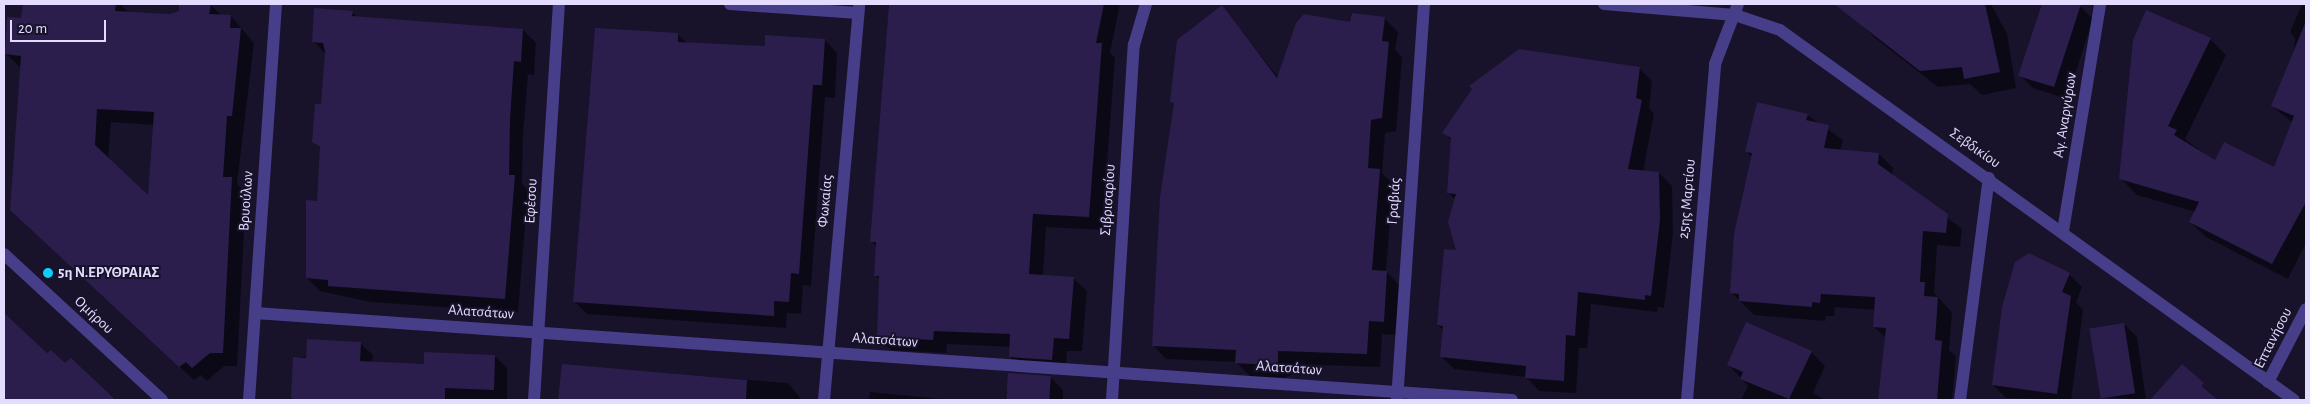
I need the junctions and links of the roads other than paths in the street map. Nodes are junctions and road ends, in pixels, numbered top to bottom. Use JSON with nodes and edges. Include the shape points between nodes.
{"nodes":[{"id":1,"x":276,"y":4,"type":"edge"},
{"id":2,"x":559,"y":4,"type":"edge"},
{"id":3,"x":730,"y":4,"type":"edge"},
{"id":4,"x":1146,"y":4,"type":"edge"},
{"id":5,"x":1424,"y":4,"type":"edge"},
{"id":6,"x":1604,"y":4,"type":"edge"},
{"id":7,"x":2100,"y":4,"type":"edge"},
{"id":8,"x":858,"y":8,"type":"edge"},
{"id":9,"x":1736,"y":9,"type":"edge"},
{"id":10,"x":1989,"y":178,"type":"junction"},
{"id":11,"x":2063,"y":231,"type":"junction"},
{"id":12,"x":4,"y":254,"type":"edge"},
{"id":13,"x":2306,"y":309,"type":"edge"},
{"id":14,"x":255,"y":313,"type":"junction"},
{"id":15,"x":539,"y":333,"type":"junction"},
{"id":16,"x":828,"y":353,"type":"junction"},
{"id":17,"x":1114,"y":372,"type":"junction"},
{"id":18,"x":2268,"y":382,"type":"junction"},
{"id":19,"x":1397,"y":396,"type":"edge"},
{"id":20,"x":162,"y":400,"type":"edge"},
{"id":21,"x":249,"y":400,"type":"edge"},
{"id":22,"x":534,"y":400,"type":"edge"},
{"id":23,"x":824,"y":400,"type":"edge"},
{"id":24,"x":1112,"y":400,"type":"edge"},
{"id":25,"x":1512,"y":400,"type":"edge"},
{"id":26,"x":1687,"y":400,"type":"edge"},
{"id":27,"x":1960,"y":400,"type":"edge"},
{"id":28,"x":2294,"y":400,"type":"edge"}],
"edges":[{"from":1,"to":14,"type":"street","name":"Βρυούλων"},
{"from":2,"to":15,"type":"street","name":"Εφέσου"},
{"from":3,"to":8,"type":"street"},
{"from":4,"to":17,"type":"street","name":"Σιβρισαρίου","via":[[1134,45]]},
{"from":5,"to":19,"type":"street","name":"Γραβιάς"},
{"from":6,"to":9,"type":"street","name":"Σεβδικίου"},
{"from":7,"to":11,"type":"street","name":"Αγ. Αναργύρων"},
{"from":8,"to":16,"type":"street","name":"Φωκαίας"},
{"from":9,"to":10,"type":"street","name":"Σεβδικίου","via":[[1780,30]]},
{"from":9,"to":26,"type":"street","name":"25ης Μαρτίου","via":[[1714,64]]},
{"from":10,"to":11,"type":"street","name":"Σεβδικίου"},
{"from":10,"to":27,"type":"street"},
{"from":11,"to":18,"type":"street","name":"Σεβδικίου"},
{"from":12,"to":20,"type":"street","name":"Ομήρου"},
{"from":13,"to":18,"type":"street","name":"Επτανήσου"},
{"from":14,"to":15,"type":"street","name":"Αλατσάτων"},
{"from":14,"to":21,"type":"street","name":"Βρυούλων"},
{"from":15,"to":16,"type":"street","name":"Αλατσάτων"},
{"from":15,"to":22,"type":"street","name":"Εφέσου"},
{"from":16,"to":17,"type":"street","name":"Αλατσάτων"},
{"from":16,"to":23,"type":"street","name":"Φωκαίας"},
{"from":17,"to":19,"type":"street","name":"Αλατσάτων"},
{"from":17,"to":24,"type":"street","name":"Σιβρισαρίου"},
{"from":18,"to":28,"type":"street","name":"Σεβδικίου"},
{"from":19,"to":25,"type":"street","name":"Αλατσάτων"}]}
